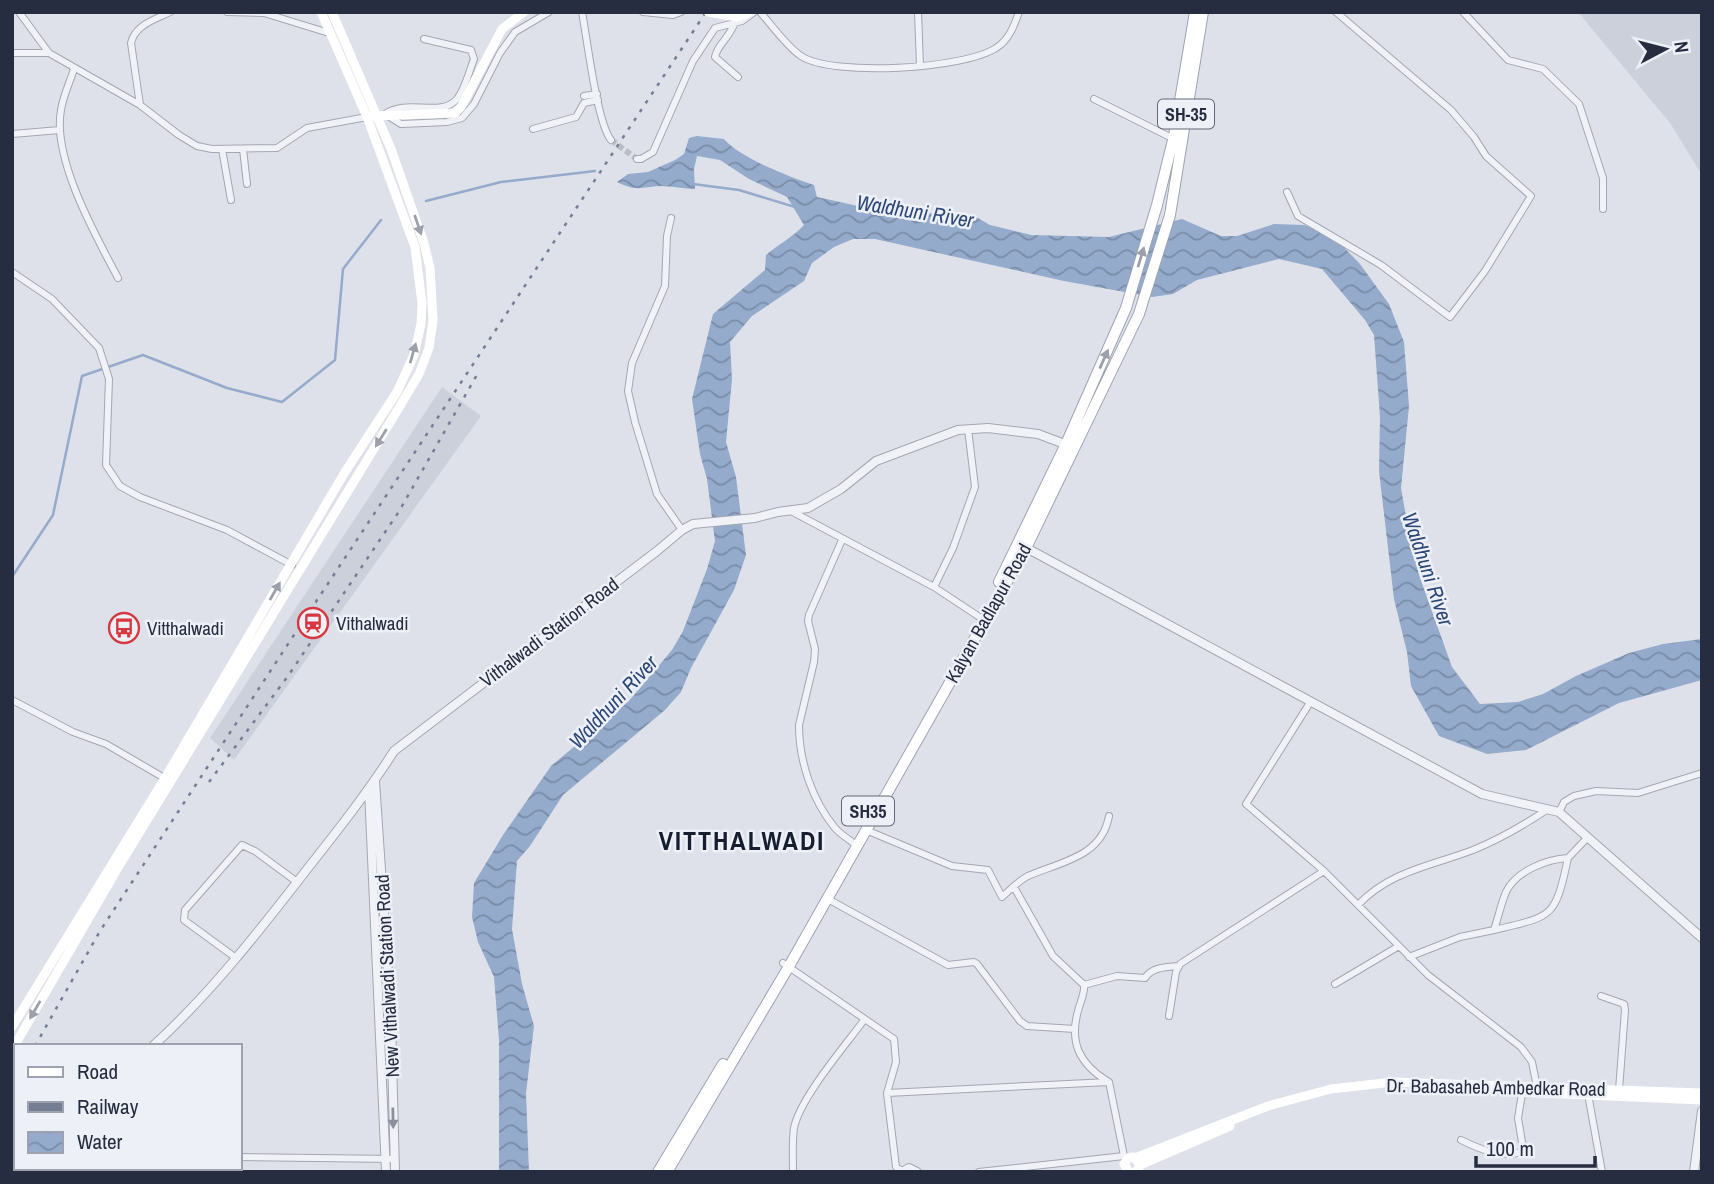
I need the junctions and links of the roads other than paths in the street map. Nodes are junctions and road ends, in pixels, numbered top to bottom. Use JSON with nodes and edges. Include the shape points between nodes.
{"nodes":[{"id":1,"x":19,"y":12,"type":"edge"},
{"id":2,"x":170,"y":12,"type":"edge"},
{"id":3,"x":227,"y":12,"type":"edge"},
{"id":4,"x":321,"y":12,"type":"edge"},
{"id":5,"x":332,"y":12,"type":"edge"},
{"id":6,"x":524,"y":12,"type":"edge"},
{"id":7,"x":582,"y":12,"type":"edge"},
{"id":8,"x":643,"y":12,"type":"edge"},
{"id":9,"x":681,"y":12,"type":"edge"},
{"id":10,"x":708,"y":12,"type":"edge"},
{"id":11,"x":751,"y":12,"type":"edge"},
{"id":12,"x":760,"y":12,"type":"edge"},
{"id":13,"x":918,"y":12,"type":"edge"},
{"id":14,"x":1019,"y":12,"type":"edge"},
{"id":15,"x":1195,"y":12,"type":"edge"},
{"id":16,"x":1203,"y":12,"type":"edge"},
{"id":17,"x":1336,"y":12,"type":"edge"},
{"id":18,"x":1464,"y":12,"type":"edge"},
{"id":19,"x":545,"y":13,"type":"edge"},
{"id":20,"x":734,"y":24,"type":"junction"},
{"id":21,"x":329,"y":33,"type":"junction"},
{"id":22,"x":424,"y":39,"type":"dead end"},
{"id":23,"x":12,"y":53,"type":"edge"},
{"id":24,"x":50,"y":53,"type":"junction"},
{"id":25,"x":920,"y":66,"type":"junction"},
{"id":26,"x":74,"y":69,"type":"junction"},
{"id":27,"x":738,"y":77,"type":"dead end"},
{"id":28,"x":584,"y":96,"type":"dead end"},
{"id":29,"x":598,"y":97,"type":"junction"},
{"id":30,"x":1094,"y":99,"type":"dead end"},
{"id":31,"x":140,"y":105,"type":"junction"},
{"id":32,"x":376,"y":116,"type":"junction"},
{"id":33,"x":533,"y":129,"type":"dead end"},
{"id":34,"x":60,"y":130,"type":"junction"},
{"id":35,"x":12,"y":134,"type":"edge"},
{"id":36,"x":611,"y":140,"type":"tunnel mouth"},
{"id":37,"x":1177,"y":141,"type":"junction"},
{"id":38,"x":222,"y":149,"type":"junction"},
{"id":39,"x":243,"y":149,"type":"junction"},
{"id":40,"x":637,"y":159,"type":"dead end"},
{"id":41,"x":247,"y":184,"type":"dead end"},
{"id":42,"x":1287,"y":192,"type":"dead end"},
{"id":43,"x":406,"y":193,"type":"junction"},
{"id":44,"x":396,"y":197,"type":"junction"},
{"id":45,"x":231,"y":200,"type":"dead end"},
{"id":46,"x":1603,"y":209,"type":"dead end"},
{"id":47,"x":671,"y":218,"type":"dead end"},
{"id":48,"x":12,"y":272,"type":"edge"},
{"id":49,"x":118,"y":278,"type":"dead end"},
{"id":50,"x":1126,"y":308,"type":"joint"},
{"id":51,"x":1139,"y":314,"type":"joint"},
{"id":52,"x":405,"y":376,"type":"junction"},
{"id":53,"x":416,"y":381,"type":"junction"},
{"id":54,"x":968,"y":429,"type":"junction"},
{"id":55,"x":1070,"y":445,"type":"junction"},
{"id":56,"x":789,"y":510,"type":"junction"},
{"id":57,"x":682,"y":530,"type":"junction"},
{"id":58,"x":842,"y":540,"type":"junction"},
{"id":59,"x":1022,"y":546,"type":"junction"},
{"id":60,"x":291,"y":564,"type":"junction"},
{"id":61,"x":300,"y":570,"type":"junction"},
{"id":62,"x":934,"y":587,"type":"junction"},
{"id":63,"x":982,"y":618,"type":"junction"},
{"id":64,"x":12,"y":700,"type":"edge"},
{"id":65,"x":1311,"y":701,"type":"junction"},
{"id":66,"x":186,"y":749,"type":"junction"},
{"id":67,"x":1702,"y":773,"type":"edge"},
{"id":68,"x":168,"y":780,"type":"junction"},
{"id":69,"x":375,"y":781,"type":"junction"},
{"id":70,"x":369,"y":789,"type":"junction"},
{"id":71,"x":1548,"y":809,"type":"junction"},
{"id":72,"x":1559,"y":812,"type":"junction"},
{"id":73,"x":1109,"y":816,"type":"dead end"},
{"id":74,"x":866,"y":830,"type":"junction"},
{"id":75,"x":1588,"y":837,"type":"junction"},
{"id":76,"x":853,"y":843,"type":"junction"},
{"id":77,"x":1568,"y":858,"type":"junction"},
{"id":78,"x":1324,"y":871,"type":"junction"},
{"id":79,"x":297,"y":882,"type":"junction"},
{"id":80,"x":1014,"y":887,"type":"junction"},
{"id":81,"x":826,"y":898,"type":"junction"},
{"id":82,"x":1358,"y":905,"type":"junction"},
{"id":83,"x":1494,"y":930,"type":"junction"},
{"id":84,"x":1702,"y":938,"type":"edge"},
{"id":85,"x":1399,"y":946,"type":"junction"},
{"id":86,"x":1409,"y":957,"type":"junction"},
{"id":87,"x":236,"y":958,"type":"junction"},
{"id":88,"x":785,"y":966,"type":"junction"},
{"id":89,"x":1179,"y":966,"type":"junction"},
{"id":90,"x":52,"y":972,"type":"junction"},
{"id":91,"x":1335,"y":984,"type":"dead end"},
{"id":92,"x":1084,"y":985,"type":"junction"},
{"id":93,"x":1601,"y":996,"type":"dead end"},
{"id":94,"x":1169,"y":1016,"type":"dead end"},
{"id":95,"x":864,"y":1020,"type":"junction"},
{"id":96,"x":12,"y":1027,"type":"edge"},
{"id":97,"x":1075,"y":1029,"type":"junction"},
{"id":98,"x":15,"y":1044,"type":"edge"},
{"id":99,"x":155,"y":1044,"type":"edge"},
{"id":100,"x":392,"y":1067,"type":"junction"},
{"id":101,"x":382,"y":1068,"type":"junction"},
{"id":102,"x":1109,"y":1082,"type":"junction"},
{"id":103,"x":1536,"y":1087,"type":"junction"},
{"id":104,"x":1523,"y":1089,"type":"junction"},
{"id":105,"x":1619,"y":1090,"type":"junction"},
{"id":106,"x":1587,"y":1092,"type":"junction"},
{"id":107,"x":887,"y":1093,"type":"junction"},
{"id":108,"x":1702,"y":1093,"type":"edge"},
{"id":109,"x":1702,"y":1100,"type":"edge"},
{"id":110,"x":1702,"y":1111,"type":"edge"},
{"id":111,"x":1461,"y":1140,"type":"dead end"},
{"id":112,"x":242,"y":1157,"type":"edge"},
{"id":113,"x":390,"y":1159,"type":"junction"},
{"id":114,"x":1130,"y":1165,"type":"edge"},
{"id":115,"x":906,"y":1171,"type":"edge"},
{"id":116,"x":386,"y":1172,"type":"edge"},
{"id":117,"x":394,"y":1172,"type":"edge"},
{"id":118,"x":658,"y":1172,"type":"edge"},
{"id":119,"x":667,"y":1172,"type":"edge"},
{"id":120,"x":793,"y":1172,"type":"edge"},
{"id":121,"x":979,"y":1172,"type":"edge"},
{"id":122,"x":1602,"y":1172,"type":"edge"},
{"id":123,"x":1694,"y":1172,"type":"edge"}],
"edges":[{"from":1,"to":24,"type":"street"},
{"from":2,"to":31,"type":"street","via":[[133,35]]},
{"from":3,"to":21,"type":"street","via":[[264,13]]},
{"from":4,"to":21,"type":"main road"},
{"from":5,"to":32,"type":"main road"},
{"from":6,"to":32,"type":"main road","via":[[502,29],[455,113]]},
{"from":7,"to":29,"type":"street"},
{"from":8,"to":9,"type":"street"},
{"from":10,"to":11,"type":"main road","bridge":true,"via":[[737,17]]},
{"from":11,"to":20,"type":"street"},
{"from":12,"to":25,"type":"street","via":[[800,55],[821,63]]},
{"from":13,"to":25,"type":"street"},
{"from":14,"to":25,"type":"street","via":[[997,47],[973,58]]},
{"from":15,"to":37,"type":"main road","name":"Kalyan Badlapur Road","number":"SH-35"},
{"from":16,"to":37,"type":"main road","name":"Kalyan Badlapur Road","number":"SH-35"},
{"from":17,"to":42,"type":"street","via":[[1451,110],[1486,156],[1531,196],[1450,317],[1381,265],[1298,216]]},
{"from":18,"to":46,"type":"street","via":[[1508,60],[1543,69],[1579,104],[1603,178]]},
{"from":19,"to":32,"type":"street","via":[[515,32],[462,118],[401,124]]},
{"from":20,"to":27,"type":"street","via":[[715,57]]},
{"from":20,"to":40,"type":"street","via":[[715,29],[693,61],[653,152]]},
{"from":21,"to":32,"type":"main road"},
{"from":22,"to":32,"type":"street","via":[[471,50],[474,59],[459,97],[449,107],[400,107]]},
{"from":23,"to":24,"type":"street"},
{"from":24,"to":26,"type":"street"},
{"from":26,"to":31,"type":"street"},
{"from":26,"to":34,"type":"street"},
{"from":28,"to":29,"type":"street"},
{"from":29,"to":33,"type":"street","via":[[584,103],[576,117]]},
{"from":29,"to":36,"type":"street"},
{"from":30,"to":37,"type":"street"},
{"from":31,"to":38,"type":"street","via":[[197,146]]},
{"from":32,"to":39,"type":"street","via":[[307,128],[277,148]]},
{"from":32,"to":43,"type":"main road"},
{"from":32,"to":44,"type":"main road"},
{"from":34,"to":35,"type":"street"},
{"from":34,"to":49,"type":"street","via":[[86,217]]},
{"from":50,"to":37,"type":"main road","name":"Kalyan Badlapur Road","number":"SH-35","one_way":true},
{"from":37,"to":51,"type":"main road","name":"Kalyan Badlapur Road","number":"SH-35","via":[[1170,215]]},
{"from":38,"to":39,"type":"street"},
{"from":38,"to":45,"type":"street"},
{"from":39,"to":41,"type":"street"},
{"from":43,"to":44,"type":"main road"},
{"from":43,"to":53,"type":"main road","one_way":true,"via":[[424,243],[433,295],[429,348]]},
{"from":52,"to":44,"type":"main road","one_way":true,"via":[[414,355],[422,303],[415,247]]},
{"from":47,"to":57,"type":"street","via":[[666,286],[632,363],[628,391],[657,494]]},
{"from":48,"to":60,"type":"street","via":[[51,299],[99,348],[109,379],[106,465],[120,486],[227,530]]},
{"from":55,"to":50,"type":"main road","name":"Kalyan Badlapur Road","number":"SH35","one_way":true},
{"from":51,"to":55,"type":"main road","name":"Kalyan Badlapur Road","number":"SH35"},
{"from":52,"to":53,"type":"main road"},
{"from":52,"to":60,"type":"main road"},
{"from":53,"to":61,"type":"main road","one_way":true},
{"from":54,"to":55,"type":"street","name":"Vithalwadi Station Road","via":[[1038,434]]},
{"from":54,"to":56,"type":"street","name":"Vithalwadi Station Road","via":[[876,461],[808,508]]},
{"from":54,"to":62,"type":"street","via":[[975,487]]},
{"from":55,"to":59,"type":"main road","name":"Kalyan Badlapur Road","number":"SH35"},
{"from":56,"to":57,"type":"street","name":"Vithalwadi Station Road","via":[[692,524]]},
{"from":56,"to":58,"type":"street"},
{"from":57,"to":69,"type":"street","name":"Vithalwadi Station Road","via":[[394,751]]},
{"from":58,"to":62,"type":"street"},
{"from":58,"to":76,"type":"street","via":[[809,615],[815,649],[799,736],[813,791],[833,826]]},
{"from":59,"to":63,"type":"main road","name":"Kalyan Badlapur Road","number":"SH35"},
{"from":59,"to":65,"type":"street"},
{"from":60,"to":61,"type":"street"},
{"from":66,"to":60,"type":"main road","one_way":true},
{"from":61,"to":66,"type":"main road"},
{"from":62,"to":63,"type":"street"},
{"from":63,"to":74,"type":"main road","name":"Kalyan Badlapur Road","number":"SH35"},
{"from":63,"to":76,"type":"main road","name":"Kalyan Badlapur Road","number":"SH35"},
{"from":64,"to":68,"type":"street","via":[[106,744]]},
{"from":65,"to":71,"type":"street","via":[[1482,794]]},
{"from":65,"to":78,"type":"street","via":[[1246,804]]},
{"from":66,"to":68,"type":"main road"},
{"from":67,"to":72,"type":"street","via":[[1638,793],[1596,791],[1574,796]]},
{"from":68,"to":90,"type":"main road"},
{"from":69,"to":70,"type":"street","name":"Vithalwadi Station Road"},
{"from":69,"to":100,"type":"street","name":"New Vithalwadi Station Road"},
{"from":70,"to":79,"type":"street","name":"Vithalwadi Station Road"},
{"from":70,"to":101,"type":"street","name":"New Vithalwadi Station Road"},
{"from":71,"to":72,"type":"street"},
{"from":71,"to":82,"type":"street","via":[[1473,850],[1390,878]]},
{"from":72,"to":75,"type":"street"},
{"from":73,"to":80,"type":"street","via":[[1106,831],[1082,855]]},
{"from":74,"to":76,"type":"main road","name":"Kalyan Badlapur Road","number":"SH35"},
{"from":74,"to":80,"type":"street","via":[[952,866],[988,870],[1002,897]]},
{"from":75,"to":77,"type":"street"},
{"from":75,"to":84,"type":"street"},
{"from":76,"to":81,"type":"main road","name":"Kalyan Badlapur Road","number":"SH35"},
{"from":76,"to":88,"type":"main road","name":"Kalyan Badlapur Road","number":"SH35"},
{"from":77,"to":83,"type":"street","via":[[1534,867],[1507,889]]},
{"from":77,"to":83,"type":"street","via":[[1554,908],[1545,916]]},
{"from":78,"to":82,"type":"street"},
{"from":78,"to":89,"type":"street"},
{"from":79,"to":87,"type":"street","name":"Vithalwadi Station Road"},
{"from":79,"to":87,"type":"street","via":[[242,845],[185,910],[184,920]]},
{"from":80,"to":92,"type":"street","via":[[1053,956]]},
{"from":81,"to":88,"type":"main road","name":"Kalyan Badlapur Road","number":"SH35"},
{"from":81,"to":97,"type":"street","via":[[948,965],[974,962],[1027,1026]]},
{"from":82,"to":85,"type":"street"},
{"from":83,"to":86,"type":"street","via":[[1460,937]]},
{"from":85,"to":86,"type":"street"},
{"from":85,"to":91,"type":"street"},
{"from":86,"to":103,"type":"street","via":[[1521,1046],[1532,1062]]},
{"from":87,"to":99,"type":"street","name":"Vithalwadi Station Road"},
{"from":88,"to":95,"type":"street"},
{"from":88,"to":118,"type":"main road","name":"Kalyan Badlapur Road","number":"SH35"},
{"from":88,"to":119,"type":"main road","name":"Kalyan Badlapur Road","number":"SH35"},
{"from":89,"to":92,"type":"street","via":[[1156,969],[1144,978],[1117,976]]},
{"from":89,"to":94,"type":"street"},
{"from":90,"to":96,"type":"main road"},
{"from":90,"to":98,"type":"main road","one_way":true},
{"from":92,"to":97,"type":"street"},
{"from":93,"to":105,"type":"street","via":[[1623,1004],[1625,1010]]},
{"from":95,"to":107,"type":"street","via":[[894,1039],[896,1062]]},
{"from":95,"to":120,"type":"street","via":[[811,1092],[797,1119]]},
{"from":97,"to":102,"type":"street","via":[[1084,1063]]},
{"from":100,"to":101,"type":"street"},
{"from":100,"to":113,"type":"street","name":"New Vithalwadi Station Road","one_way":true},
{"from":101,"to":113,"type":"street","name":"New Vithalwadi Station Road"},
{"from":102,"to":107,"type":"street"},
{"from":102,"to":114,"type":"street"},
{"from":103,"to":104,"type":"main road","name":"Dr. Babasaheb Ambedkar Road"},
{"from":103,"to":106,"type":"main road","name":"Dr. Babasaheb Ambedkar Road"},
{"from":104,"to":106,"type":"main road","name":"Dr. Babasaheb Ambedkar Road"},
{"from":104,"to":111,"type":"street","via":[[1518,1118],[1522,1152],[1490,1152]]},
{"from":104,"to":114,"type":"main road","name":"Dr. Babasaheb Ambedkar Road","via":[[1393,1082],[1331,1089],[1268,1106]]},
{"from":105,"to":106,"type":"main road","name":"Dr. Babasaheb Ambedkar Road"},
{"from":105,"to":108,"type":"main road","name":"Dr. Babasaheb Ambedkar Road"},
{"from":106,"to":109,"type":"main road","name":"Dr. Babasaheb Ambedkar Road"},
{"from":106,"to":122,"type":"street"},
{"from":107,"to":115,"type":"street","via":[[896,1167]]},
{"from":110,"to":123,"type":"street"},
{"from":112,"to":113,"type":"street"},
{"from":113,"to":116,"type":"street","name":"New Vithalwadi Station Road"},
{"from":113,"to":117,"type":"street","name":"New Vithalwadi Station Road"},
{"from":114,"to":121,"type":"street"}]}
